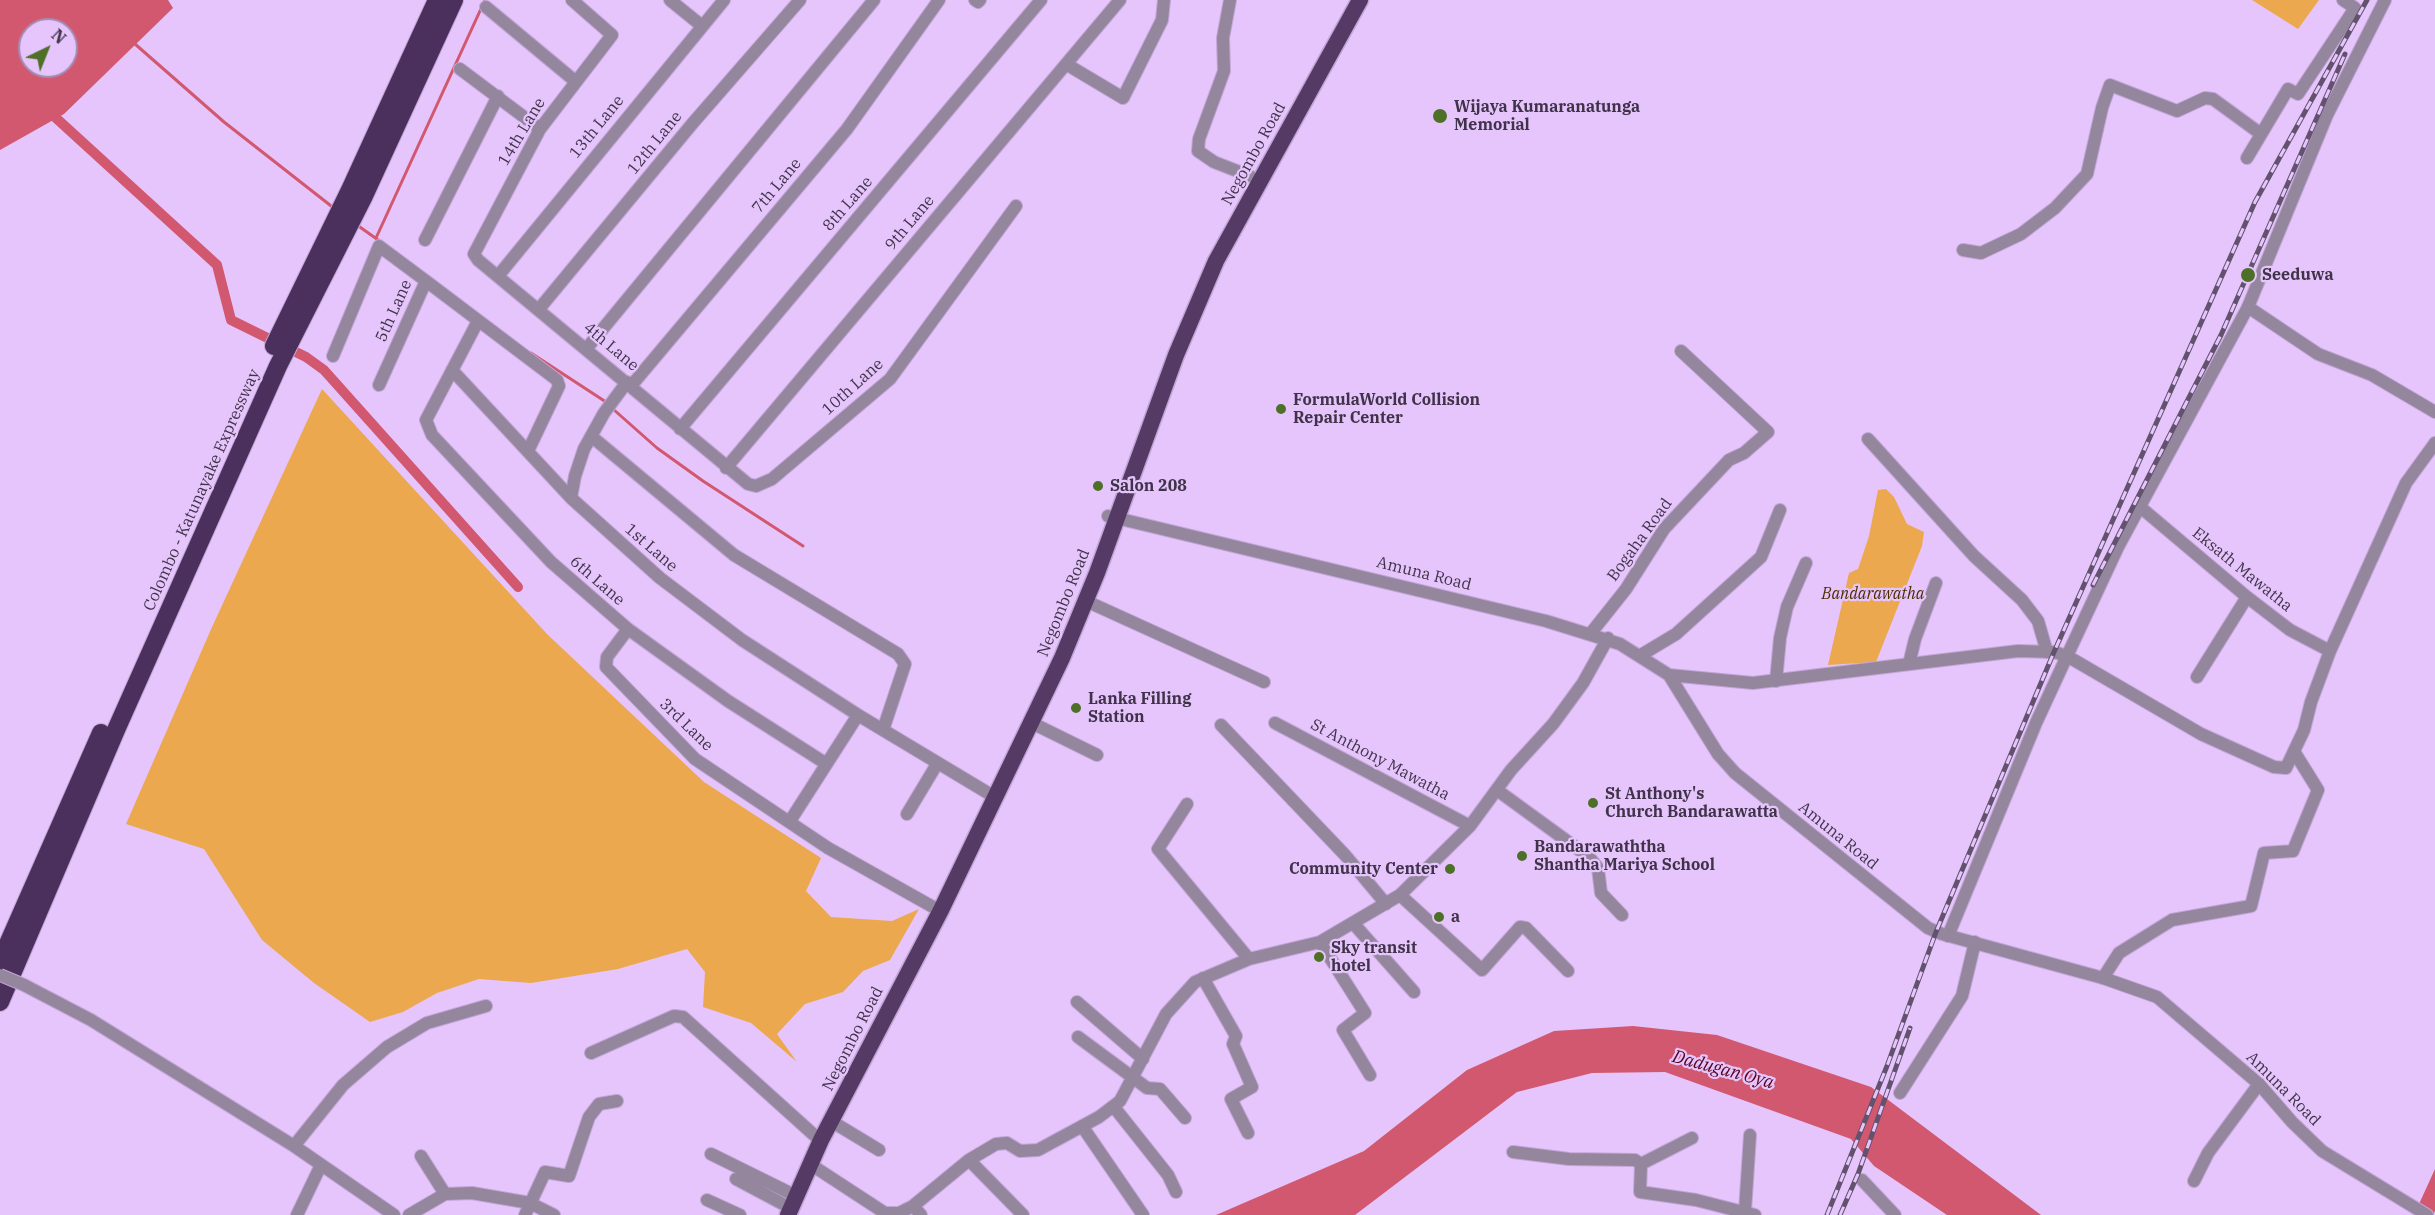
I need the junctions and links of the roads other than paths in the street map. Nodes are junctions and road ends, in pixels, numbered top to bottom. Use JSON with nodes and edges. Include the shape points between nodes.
{"nodes":[{"id":1,"x":437,"y":0,"type":"edge"},
{"id":2,"x":454,"y":0,"type":"edge"},
{"id":3,"x":572,"y":0,"type":"edge"},
{"id":4,"x":670,"y":0,"type":"edge"},
{"id":5,"x":724,"y":0,"type":"edge"},
{"id":6,"x":800,"y":0,"type":"edge"},
{"id":7,"x":874,"y":0,"type":"edge"},
{"id":8,"x":939,"y":0,"type":"edge"},
{"id":9,"x":975,"y":0,"type":"edge"},
{"id":10,"x":980,"y":0,"type":"edge"},
{"id":11,"x":1041,"y":0,"type":"edge"},
{"id":12,"x":1120,"y":0,"type":"edge"},
{"id":13,"x":1164,"y":0,"type":"edge"},
{"id":14,"x":1230,"y":0,"type":"edge"},
{"id":15,"x":1349,"y":0,"type":"edge"},
{"id":16,"x":1360,"y":0,"type":"edge"},
{"id":17,"x":2343,"y":0,"type":"edge"},
{"id":18,"x":2385,"y":0,"type":"edge"},
{"id":19,"x":486,"y":7,"type":"dead end"},
{"id":20,"x":702,"y":26,"type":"junction"},
{"id":21,"x":1066,"y":64,"type":"junction"},
{"id":22,"x":460,"y":69,"type":"dead end"},
{"id":23,"x":575,"y":81,"type":"junction"},
{"id":24,"x":498,"y":96,"type":"junction"},
{"id":25,"x":540,"y":129,"type":"junction"},
{"id":26,"x":2261,"y":134,"type":"junction"},
{"id":27,"x":2247,"y":158,"type":"dead end"},
{"id":28,"x":1250,"y":176,"type":"junction"},
{"id":29,"x":357,"y":194,"type":"junction"},
{"id":30,"x":1016,"y":206,"type":"dead end"},
{"id":31,"x":425,"y":240,"type":"dead end"},
{"id":32,"x":1963,"y":250,"type":"dead end"},
{"id":33,"x":474,"y":254,"type":"joint"},
{"id":34,"x":498,"y":276,"type":"junction"},
{"id":35,"x":426,"y":281,"type":"junction"},
{"id":36,"x":2247,"y":307,"type":"junction"},
{"id":37,"x":539,"y":309,"type":"junction"},
{"id":38,"x":478,"y":321,"type":"junction"},
{"id":39,"x":587,"y":348,"type":"junction"},
{"id":40,"x":1681,"y":351,"type":"dead end"},
{"id":41,"x":333,"y":356,"type":"dead end"},
{"id":42,"x":273,"y":363,"type":"junction"},
{"id":43,"x":452,"y":370,"type":"junction"},
{"id":44,"x":629,"y":384,"type":"junction"},
{"id":45,"x":379,"y":385,"type":"dead end"},
{"id":46,"x":2435,"y":412,"type":"edge"},
{"id":47,"x":680,"y":429,"type":"junction"},
{"id":48,"x":591,"y":436,"type":"junction"},
{"id":49,"x":1868,"y":439,"type":"dead end"},
{"id":50,"x":528,"y":451,"type":"junction"},
{"id":51,"x":2432,"y":451,"type":"edge"},
{"id":52,"x":726,"y":468,"type":"junction"},
{"id":53,"x":571,"y":498,"type":"junction"},
{"id":54,"x":2139,"y":506,"type":"junction"},
{"id":55,"x":1780,"y":510,"type":"dead end"},
{"id":56,"x":1113,"y":518,"type":"junction"},
{"id":57,"x":1806,"y":563,"type":"dead end"},
{"id":58,"x":1936,"y":583,"type":"dead end"},
{"id":59,"x":2247,"y":597,"type":"junction"},
{"id":60,"x":1086,"y":601,"type":"junction"},
{"id":61,"x":628,"y":629,"type":"junction"},
{"id":62,"x":1591,"y":633,"type":"junction"},
{"id":63,"x":1608,"y":638,"type":"junction"},
{"id":64,"x":2330,"y":651,"type":"junction"},
{"id":65,"x":2047,"y":652,"type":"junction"},
{"id":66,"x":1641,"y":655,"type":"junction"},
{"id":67,"x":2067,"y":656,"type":"junction"},
{"id":68,"x":1909,"y":664,"type":"junction"},
{"id":69,"x":1669,"y":675,"type":"junction"},
{"id":70,"x":2197,"y":677,"type":"dead end"},
{"id":71,"x":1776,"y":681,"type":"junction"},
{"id":72,"x":1264,"y":682,"type":"dead end"},
{"id":73,"x":858,"y":715,"type":"junction"},
{"id":74,"x":1032,"y":723,"type":"junction"},
{"id":75,"x":1275,"y":723,"type":"dead end"},
{"id":76,"x":1221,"y":725,"type":"dead end"},
{"id":77,"x":883,"y":730,"type":"junction"},
{"id":78,"x":2295,"y":753,"type":"junction"},
{"id":79,"x":1098,"y":755,"type":"dead end"},
{"id":80,"x":825,"y":763,"type":"junction"},
{"id":81,"x":937,"y":764,"type":"junction"},
{"id":82,"x":1497,"y":790,"type":"junction"},
{"id":83,"x":988,"y":793,"type":"junction"},
{"id":84,"x":1187,"y":804,"type":"dead end"},
{"id":85,"x":908,"y":814,"type":"dead end"},
{"id":86,"x":790,"y":821,"type":"junction"},
{"id":87,"x":1470,"y":825,"type":"junction"},
{"id":88,"x":1400,"y":895,"type":"junction"},
{"id":89,"x":1386,"y":904,"type":"junction"},
{"id":90,"x":933,"y":907,"type":"junction"},
{"id":91,"x":1622,"y":915,"type":"dead end"},
{"id":92,"x":1353,"y":923,"type":"junction"},
{"id":93,"x":1948,"y":936,"type":"junction"},
{"id":94,"x":1320,"y":942,"type":"junction"},
{"id":95,"x":1975,"y":942,"type":"junction"},
{"id":96,"x":1249,"y":959,"type":"junction"},
{"id":97,"x":0,"y":962,"type":"edge"},
{"id":98,"x":1568,"y":971,"type":"dead end"},
{"id":99,"x":0,"y":975,"type":"edge"},
{"id":100,"x":1203,"y":978,"type":"junction"},
{"id":101,"x":2103,"y":978,"type":"junction"},
{"id":102,"x":1414,"y":992,"type":"dead end"},
{"id":103,"x":0,"y":1002,"type":"edge"},
{"id":104,"x":1077,"y":1002,"type":"dead end"},
{"id":105,"x":486,"y":1006,"type":"dead end"},
{"id":106,"x":1078,"y":1037,"type":"dead end"},
{"id":107,"x":591,"y":1053,"type":"dead end"},
{"id":108,"x":1143,"y":1059,"type":"junction"},
{"id":109,"x":1371,"y":1075,"type":"dead end"},
{"id":110,"x":1132,"y":1077,"type":"junction"},
{"id":111,"x":2259,"y":1084,"type":"junction"},
{"id":112,"x":1900,"y":1093,"type":"dead end"},
{"id":113,"x":616,"y":1101,"type":"dead end"},
{"id":114,"x":1114,"y":1107,"type":"junction"},
{"id":115,"x":1185,"y":1118,"type":"dead end"},
{"id":116,"x":831,"y":1121,"type":"junction"},
{"id":117,"x":1082,"y":1126,"type":"junction"},
{"id":118,"x":1248,"y":1133,"type":"dead end"},
{"id":119,"x":814,"y":1135,"type":"junction"},
{"id":120,"x":1750,"y":1135,"type":"dead end"},
{"id":121,"x":1692,"y":1138,"type":"dead end"},
{"id":122,"x":294,"y":1146,"type":"junction"},
{"id":123,"x":879,"y":1150,"type":"dead end"},
{"id":124,"x":1513,"y":1152,"type":"dead end"},
{"id":125,"x":711,"y":1154,"type":"dead end"},
{"id":126,"x":422,"y":1156,"type":"dead end"},
{"id":127,"x":969,"y":1160,"type":"junction"},
{"id":128,"x":810,"y":1164,"type":"junction"},
{"id":129,"x":1641,"y":1164,"type":"junction"},
{"id":130,"x":321,"y":1165,"type":"junction"},
{"id":131,"x":736,"y":1179,"type":"dead end"},
{"id":132,"x":1862,"y":1180,"type":"dead end"},
{"id":133,"x":2194,"y":1181,"type":"dead end"},
{"id":134,"x":1176,"y":1192,"type":"dead end"},
{"id":135,"x":445,"y":1194,"type":"junction"},
{"id":136,"x":707,"y":1200,"type":"dead end"},
{"id":137,"x":530,"y":1203,"type":"junction"},
{"id":138,"x":784,"y":1206,"type":"edge"},
{"id":139,"x":917,"y":1210,"type":"edge"},
{"id":140,"x":1750,"y":1213,"type":"edge"},
{"id":141,"x":886,"y":1214,"type":"edge"},
{"id":142,"x":297,"y":1215,"type":"edge"},
{"id":143,"x":394,"y":1215,"type":"edge"},
{"id":144,"x":409,"y":1215,"type":"edge"},
{"id":145,"x":525,"y":1215,"type":"edge"},
{"id":146,"x":554,"y":1215,"type":"edge"},
{"id":147,"x":740,"y":1215,"type":"edge"},
{"id":148,"x":1023,"y":1215,"type":"edge"},
{"id":149,"x":1143,"y":1215,"type":"edge"},
{"id":150,"x":1895,"y":1215,"type":"edge"},
{"id":151,"x":2427,"y":1215,"type":"edge"}],
"edges":[{"from":1,"to":29,"type":"highway","name":"Colombo - Katunayake Expressway"},
{"from":2,"to":29,"type":"highway","name":"Colombo - Katunayake Expressway"},
{"from":3,"to":23,"type":"street","name":"14th Lane","via":[[612,35]]},
{"from":4,"to":20,"type":"street"},
{"from":5,"to":20,"type":"street","name":"13th Lane"},
{"from":6,"to":37,"type":"street","name":"12th Lane"},
{"from":7,"to":39,"type":"street"},
{"from":8,"to":44,"type":"street","name":"7th Lane","via":[[847,129]]},
{"from":9,"to":10,"type":"street"},
{"from":11,"to":47,"type":"street","name":"8th Lane"},
{"from":12,"to":21,"type":"street","name":"9th Lane"},
{"from":13,"to":21,"type":"street","via":[[1162,20],[1123,98]]},
{"from":14,"to":28,"type":"street","via":[[1223,38],[1224,71],[1198,151]]},
{"from":15,"to":28,"type":"highway","name":"Negombo Road"},
{"from":16,"to":56,"type":"highway","name":"Negombo Road","via":[[1216,261]]},
{"from":17,"to":26,"type":"street","via":[[2355,8],[2298,94],[2288,89]]},
{"from":18,"to":36,"type":"street","via":[[2327,115]]},
{"from":19,"to":23,"type":"street"},
{"from":20,"to":34,"type":"street","name":"13th Lane"},
{"from":21,"to":52,"type":"street","name":"9th Lane"},
{"from":22,"to":24,"type":"street"},
{"from":23,"to":25,"type":"street","name":"14th Lane"},
{"from":24,"to":25,"type":"street"},
{"from":24,"to":31,"type":"street"},
{"from":25,"to":33,"type":"street","name":"14th Lane"},
{"from":26,"to":27,"type":"street"},
{"from":26,"to":32,"type":"street","via":[[2213,99],[2205,98],[2177,111],[2110,85],[2087,174],[2055,208],[2021,234],[1981,253]]},
{"from":28,"to":56,"type":"highway","name":"Negombo Road","via":[[1208,255],[1167,352]]},
{"from":29,"to":42,"type":"highway","name":"Colombo - Katunayake Expressway"},
{"from":30,"to":52,"type":"street","name":"10th Lane","via":[[890,379],[772,479],[756,486]]},
{"from":33,"to":34,"type":"street","name":"4th Lane"},
{"from":34,"to":37,"type":"street","name":"4th Lane"},
{"from":35,"to":38,"type":"street"},
{"from":35,"to":41,"type":"street","name":"5th Lane","via":[[379,246]]},
{"from":35,"to":45,"type":"street","name":"5th Lane"},
{"from":36,"to":46,"type":"street","via":[[2318,354],[2372,375]]},
{"from":36,"to":54,"type":"street"},
{"from":37,"to":39,"type":"street","name":"4th Lane"},
{"from":38,"to":43,"type":"street"},
{"from":38,"to":50,"type":"street","via":[[557,380],[559,386]]},
{"from":39,"to":44,"type":"street","name":"4th Lane"},
{"from":40,"to":62,"type":"street","name":"Bogaha Road","via":[[1768,432],[1744,453],[1729,460],[1664,528],[1626,589]]},
{"from":42,"to":97,"type":"highway","name":"Colombo - Katunayake Expressway"},
{"from":42,"to":103,"type":"highway","name":"Colombo - Katunayake Expressway"},
{"from":43,"to":50,"type":"street","name":"1st Lane"},
{"from":43,"to":61,"type":"street","name":"6th Lane","via":[[426,420],[432,435],[551,562]]},
{"from":44,"to":47,"type":"street","name":"4th Lane"},
{"from":44,"to":48,"type":"street","name":"7th Lane","via":[[612,400]]},
{"from":47,"to":52,"type":"street","name":"4th Lane"},
{"from":48,"to":53,"type":"street","name":"7th Lane"},
{"from":48,"to":77,"type":"street","via":[[734,555],[898,654],[905,664]]},
{"from":49,"to":65,"type":"street","via":[[1974,556],[2022,600],[2038,621]]},
{"from":50,"to":53,"type":"street","name":"1st Lane"},
{"from":51,"to":64,"type":"street","via":[[2406,483]]},
{"from":53,"to":73,"type":"street","name":"1st Lane","via":[[660,578],[714,620]]},
{"from":54,"to":59,"type":"street","name":"Eksath Mawatha"},
{"from":54,"to":67,"type":"street"},
{"from":55,"to":66,"type":"street","via":[[1761,557],[1676,634]]},
{"from":56,"to":60,"type":"highway","name":"Negombo Road"},
{"from":56,"to":62,"type":"street","name":"Amuna Road"},
{"from":56,"to":83,"type":"highway","name":"Negombo Road","via":[[1055,653]]},
{"from":57,"to":71,"type":"street","via":[[1787,608]]},
{"from":58,"to":68,"type":"street"},
{"from":59,"to":64,"type":"street","name":"Eksath Mawatha","via":[[2290,630]]},
{"from":59,"to":70,"type":"street"},
{"from":60,"to":72,"type":"street"},
{"from":60,"to":74,"type":"highway","name":"Negombo Road"},
{"from":61,"to":80,"type":"street","name":"6th Lane","via":[[728,701]]},
{"from":61,"to":86,"type":"street","name":"3rd Lane","via":[[607,657],[606,668],[695,759]]},
{"from":62,"to":63,"type":"street","name":"Amuna Road"},
{"from":63,"to":66,"type":"street","name":"Amuna Road"},
{"from":63,"to":82,"type":"street","via":[[1577,691]]},
{"from":64,"to":78,"type":"street"},
{"from":65,"to":67,"type":"street"},
{"from":65,"to":68,"type":"street","via":[[2018,651]]},
{"from":66,"to":69,"type":"street","name":"Amuna Road"},
{"from":67,"to":78,"type":"street","via":[[2201,734],[2274,767],[2286,768]]},
{"from":67,"to":93,"type":"street"},
{"from":68,"to":71,"type":"street"},
{"from":69,"to":71,"type":"street","via":[[1753,683]]},
{"from":69,"to":93,"type":"street","name":"Amuna Road","via":[[1718,754],[1736,773],[1928,928]]},
{"from":73,"to":77,"type":"street","name":"1st Lane"},
{"from":73,"to":80,"type":"street"},
{"from":74,"to":79,"type":"street"},
{"from":74,"to":116,"type":"highway","name":"Negombo Road","via":[[941,910]]},
{"from":75,"to":87,"type":"street","name":"St Anthony Mawatha"},
{"from":76,"to":89,"type":"street","via":[[1345,855]]},
{"from":77,"to":81,"type":"street","name":"1st Lane"},
{"from":78,"to":101,"type":"street","via":[[2318,790],[2294,851],[2264,853],[2252,906],[2172,920],[2118,953]]},
{"from":80,"to":86,"type":"street"},
{"from":81,"to":83,"type":"street","name":"1st Lane"},
{"from":81,"to":85,"type":"street"},
{"from":82,"to":87,"type":"street"},
{"from":82,"to":91,"type":"street","via":[[1589,857],[1598,868],[1601,893]]},
{"from":83,"to":90,"type":"highway","name":"Negombo Road"},
{"from":84,"to":96,"type":"street","via":[[1158,849]]},
{"from":86,"to":90,"type":"street","name":"3rd Lane","via":[[828,848]]},
{"from":87,"to":88,"type":"street"},
{"from":88,"to":89,"type":"street"},
{"from":88,"to":98,"type":"street","via":[[1482,970],[1520,927],[1526,928]]},
{"from":89,"to":92,"type":"street"},
{"from":90,"to":119,"type":"highway","name":"Negombo Road"},
{"from":92,"to":94,"type":"street"},
{"from":92,"to":102,"type":"street"},
{"from":93,"to":95,"type":"street","name":"Amuna Road"},
{"from":94,"to":96,"type":"street"},
{"from":94,"to":109,"type":"street","via":[[1365,1013],[1343,1030]]},
{"from":95,"to":101,"type":"street","name":"Amuna Road"},
{"from":95,"to":112,"type":"street","via":[[1962,996]]},
{"from":96,"to":100,"type":"street"},
{"from":99,"to":122,"type":"street","bridge":true,"via":[[91,1020]]},
{"from":100,"to":108,"type":"street","via":[[1166,1014]]},
{"from":100,"to":118,"type":"street","via":[[1236,1036],[1233,1044],[1252,1087],[1231,1099]]},
{"from":101,"to":111,"type":"street","name":"Amuna Road","via":[[2162,1001]]},
{"from":104,"to":108,"type":"street"},
{"from":105,"to":122,"type":"street","via":[[427,1023],[387,1047],[343,1085]]},
{"from":106,"to":110,"type":"street"},
{"from":107,"to":119,"type":"street","via":[[674,1016],[683,1017]]},
{"from":108,"to":110,"type":"street"},
{"from":110,"to":114,"type":"street"},
{"from":110,"to":115,"type":"street","via":[[1150,1090],[1160,1089]]},
{"from":111,"to":133,"type":"street","via":[[2208,1153]]},
{"from":111,"to":151,"type":"street","name":"Amuna Road","via":[[2322,1151]]},
{"from":113,"to":137,"type":"street","via":[[599,1104],[589,1117],[568,1176],[545,1172]]},
{"from":114,"to":117,"type":"street"},
{"from":114,"to":134,"type":"street","via":[[1168,1175]]},
{"from":116,"to":123,"type":"street"},
{"from":116,"to":128,"type":"highway","name":"Negombo Road"},
{"from":117,"to":127,"type":"street","via":[[1038,1150],[1020,1151],[1007,1143],[996,1144]]},
{"from":117,"to":149,"type":"street"},
{"from":119,"to":138,"type":"highway","name":"Negombo Road"},
{"from":120,"to":140,"type":"street"},
{"from":121,"to":129,"type":"street"},
{"from":122,"to":130,"type":"street"},
{"from":124,"to":129,"type":"street","via":[[1569,1159],[1635,1160]]},
{"from":125,"to":138,"type":"street"},
{"from":126,"to":135,"type":"street"},
{"from":127,"to":139,"type":"street"},
{"from":127,"to":148,"type":"street"},
{"from":128,"to":138,"type":"highway","name":"Negombo Road"},
{"from":128,"to":141,"type":"street"},
{"from":129,"to":140,"type":"street","via":[[1640,1192]]},
{"from":130,"to":142,"type":"street"},
{"from":130,"to":143,"type":"street"},
{"from":131,"to":138,"type":"street"},
{"from":132,"to":150,"type":"street"},
{"from":135,"to":137,"type":"street","via":[[500,1196]]},
{"from":135,"to":144,"type":"street"},
{"from":136,"to":147,"type":"street"},
{"from":137,"to":145,"type":"street"},
{"from":137,"to":146,"type":"street"},
{"from":139,"to":141,"type":"street"}]}
